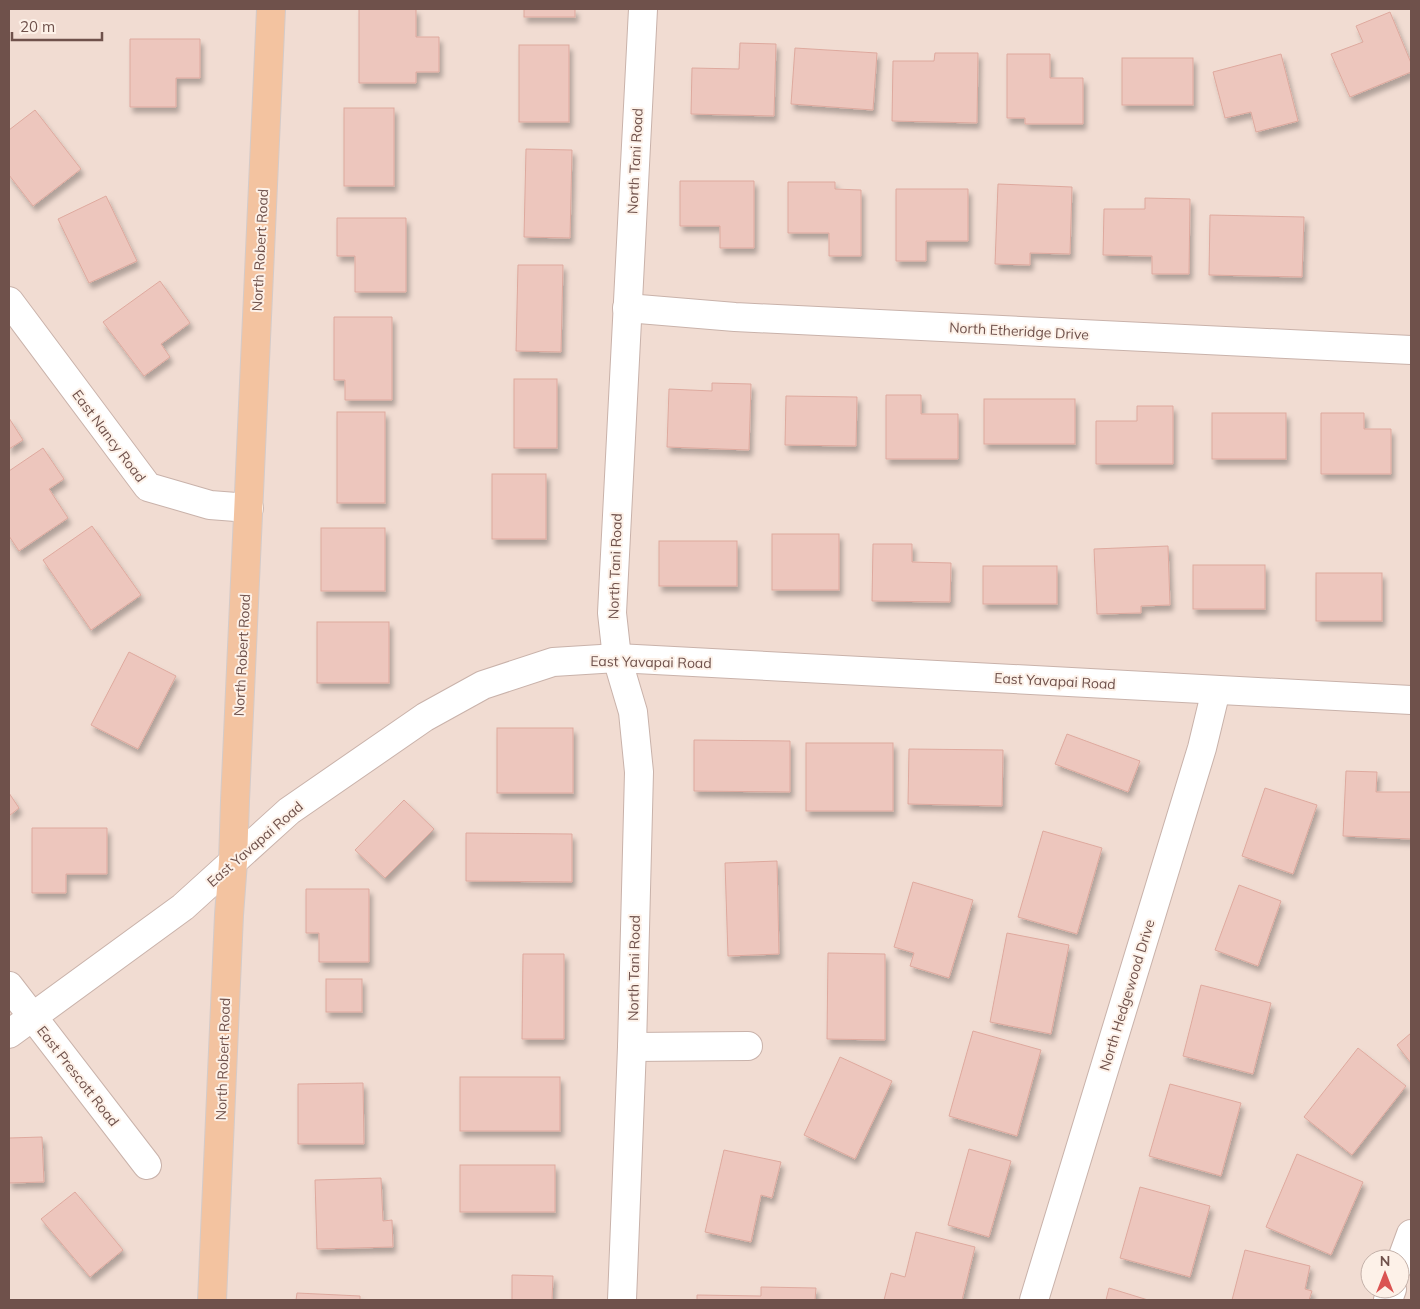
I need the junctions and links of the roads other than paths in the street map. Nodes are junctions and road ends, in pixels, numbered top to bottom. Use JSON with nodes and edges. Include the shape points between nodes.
{"nodes":[{"id":1,"x":271,"y":9,"type":"edge"},
{"id":2,"x":643,"y":9,"type":"edge"},
{"id":3,"x":9,"y":301,"type":"edge"},
{"id":4,"x":627,"y":308,"type":"junction"},
{"id":5,"x":1411,"y":350,"type":"edge"},
{"id":6,"x":249,"y":508,"type":"junction"},
{"id":7,"x":617,"y":658,"type":"junction"},
{"id":8,"x":1216,"y":690,"type":"junction"},
{"id":9,"x":1411,"y":700,"type":"edge"},
{"id":10,"x":234,"y":862,"type":"junction"},
{"id":11,"x":9,"y":986,"type":"edge"},
{"id":12,"x":32,"y":1017,"type":"junction"},
{"id":13,"x":9,"y":1034,"type":"edge"},
{"id":14,"x":748,"y":1046,"type":"dead end"},
{"id":15,"x":632,"y":1047,"type":"junction"},
{"id":16,"x":147,"y":1165,"type":"dead end"},
{"id":17,"x":1411,"y":1234,"type":"edge"},
{"id":18,"x":1406,"y":1249,"type":"edge"},
{"id":19,"x":212,"y":1300,"type":"edge"},
{"id":20,"x":622,"y":1300,"type":"edge"},
{"id":21,"x":1034,"y":1300,"type":"edge"}],
"edges":[{"from":1,"to":6,"type":"main road","name":"North Robert Road"},
{"from":2,"to":4,"type":"street","name":"North Tani Road"},
{"from":3,"to":6,"type":"street","name":"East Nancy Road","via":[[148,487],[210,506]]},
{"from":4,"to":5,"type":"street","name":"North Etheridge Drive","via":[[735,317]]},
{"from":4,"to":7,"type":"street","name":"North Tani Road","via":[[612,613]]},
{"from":6,"to":10,"type":"main road","name":"North Robert Road"},
{"from":7,"to":8,"type":"street","name":"East Yavapai Road"},
{"from":7,"to":10,"type":"street","name":"East Yavapai Road","via":[[554,662],[483,685],[425,717],[289,811]]},
{"from":7,"to":15,"type":"street","name":"North Tani Road","via":[[633,712],[639,772]]},
{"from":8,"to":9,"type":"street","name":"East Yavapai Road"},
{"from":8,"to":21,"type":"street","name":"North Hedgewood Drive","via":[[1202,748]]},
{"from":10,"to":12,"type":"street","name":"East Yavapai Road","via":[[182,907]]},
{"from":10,"to":19,"type":"main road","name":"North Robert Road","via":[[228,915]]},
{"from":11,"to":12,"type":"street","name":"East Prescott Road"},
{"from":12,"to":13,"type":"street","name":"East Yavapai Road"},
{"from":12,"to":16,"type":"street","name":"East Prescott Road"},
{"from":14,"to":15,"type":"street"},
{"from":15,"to":20,"type":"street","name":"North Tani Road"},
{"from":17,"to":18,"type":"street"}]}
